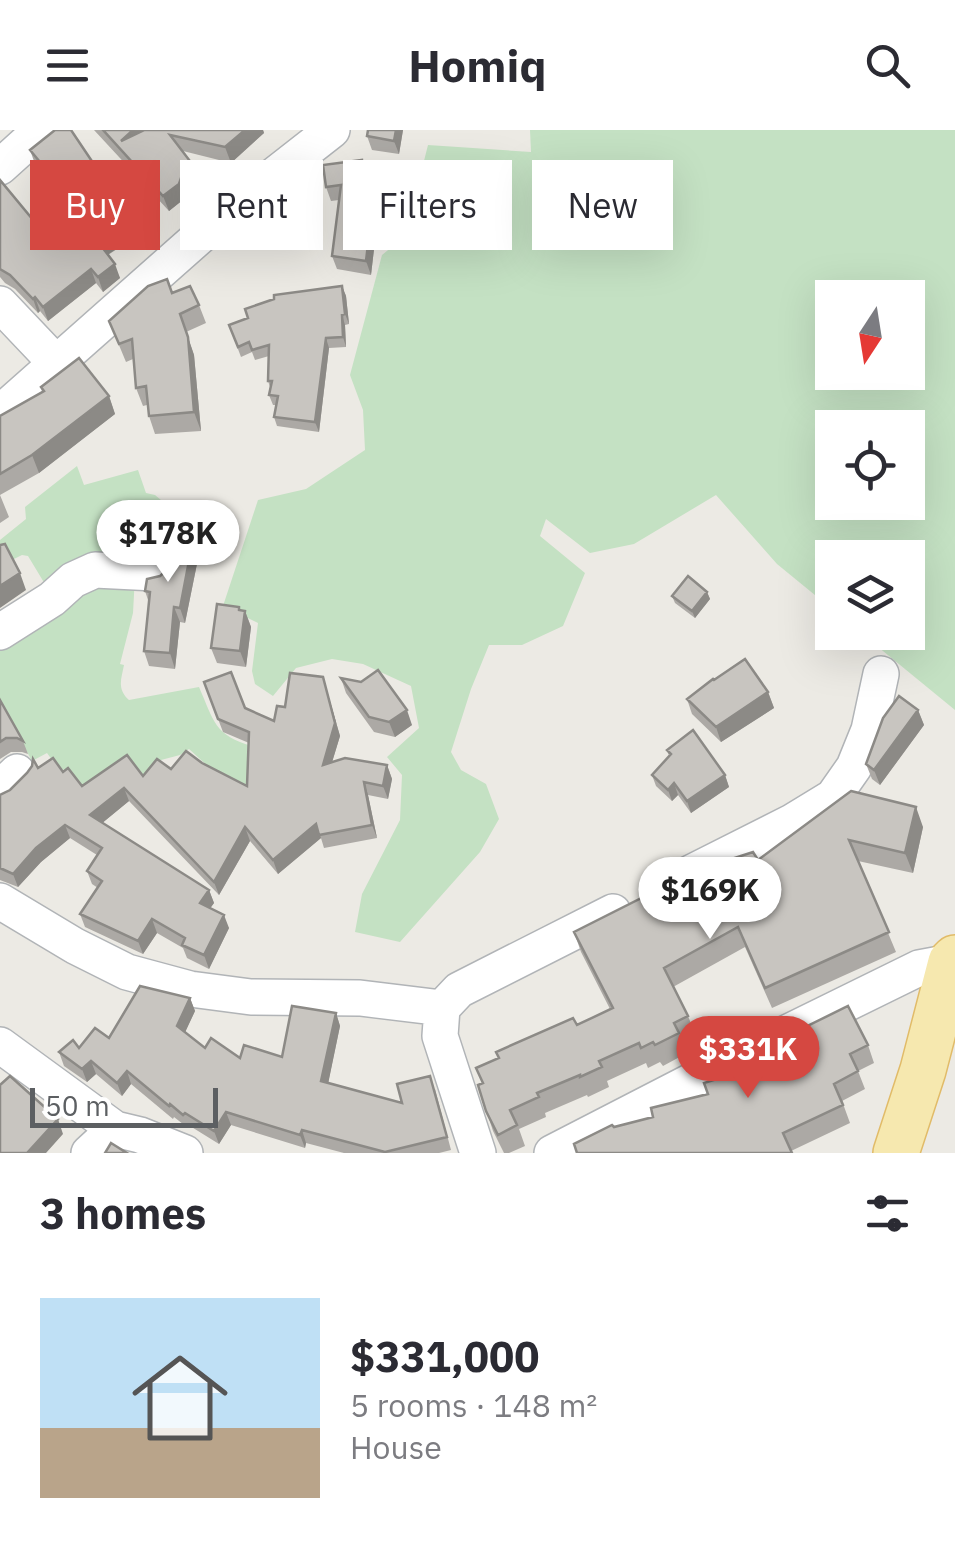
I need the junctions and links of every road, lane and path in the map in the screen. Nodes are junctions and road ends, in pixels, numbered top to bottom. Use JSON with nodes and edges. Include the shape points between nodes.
{"nodes":[{"id":1,"x":332,"y":130,"type":"edge"},
{"id":2,"x":32,"y":133,"type":"edge"},
{"id":3,"x":0,"y":166,"type":"edge"},
{"id":4,"x":0,"y":304,"type":"edge"},
{"id":5,"x":56,"y":362,"type":"junction"},
{"id":6,"x":0,"y":414,"type":"edge"},
{"id":7,"x":155,"y":573,"type":"edge"},
{"id":8,"x":0,"y":632,"type":"edge"},
{"id":9,"x":881,"y":674,"type":"dead end"},
{"id":10,"x":0,"y":901,"type":"edge"},
{"id":11,"x":953,"y":960,"type":"edge"},
{"id":12,"x":442,"y":1008,"type":"junction"},
{"id":13,"x":0,"y":1045,"type":"edge"},
{"id":14,"x":116,"y":1129,"type":"junction"},
{"id":15,"x":88,"y":1153,"type":"edge"},
{"id":16,"x":185,"y":1153,"type":"edge"},
{"id":17,"x":478,"y":1153,"type":"edge"},
{"id":18,"x":554,"y":1153,"type":"edge"},
{"id":19,"x":896,"y":1153,"type":"edge"}],
"edges":[{"from":1,"to":5,"type":"street"},
{"from":2,"to":3,"type":"street"},
{"from":4,"to":5,"type":"street"},
{"from":5,"to":6,"type":"street"},
{"from":7,"to":8,"type":"street","via":[[95,570]]},
{"from":9,"to":12,"type":"street","via":[[869,730],[833,796],[459,990]]},
{"from":10,"to":12,"type":"street","via":[[127,972],[190,989]]},
{"from":11,"to":18,"type":"street","via":[[919,968]]},
{"from":11,"to":19,"type":"main road"},
{"from":12,"to":17,"type":"street","via":[[440,1036]]},
{"from":13,"to":14,"type":"street"},
{"from":14,"to":15,"type":"street"},
{"from":14,"to":16,"type":"street"}]}
